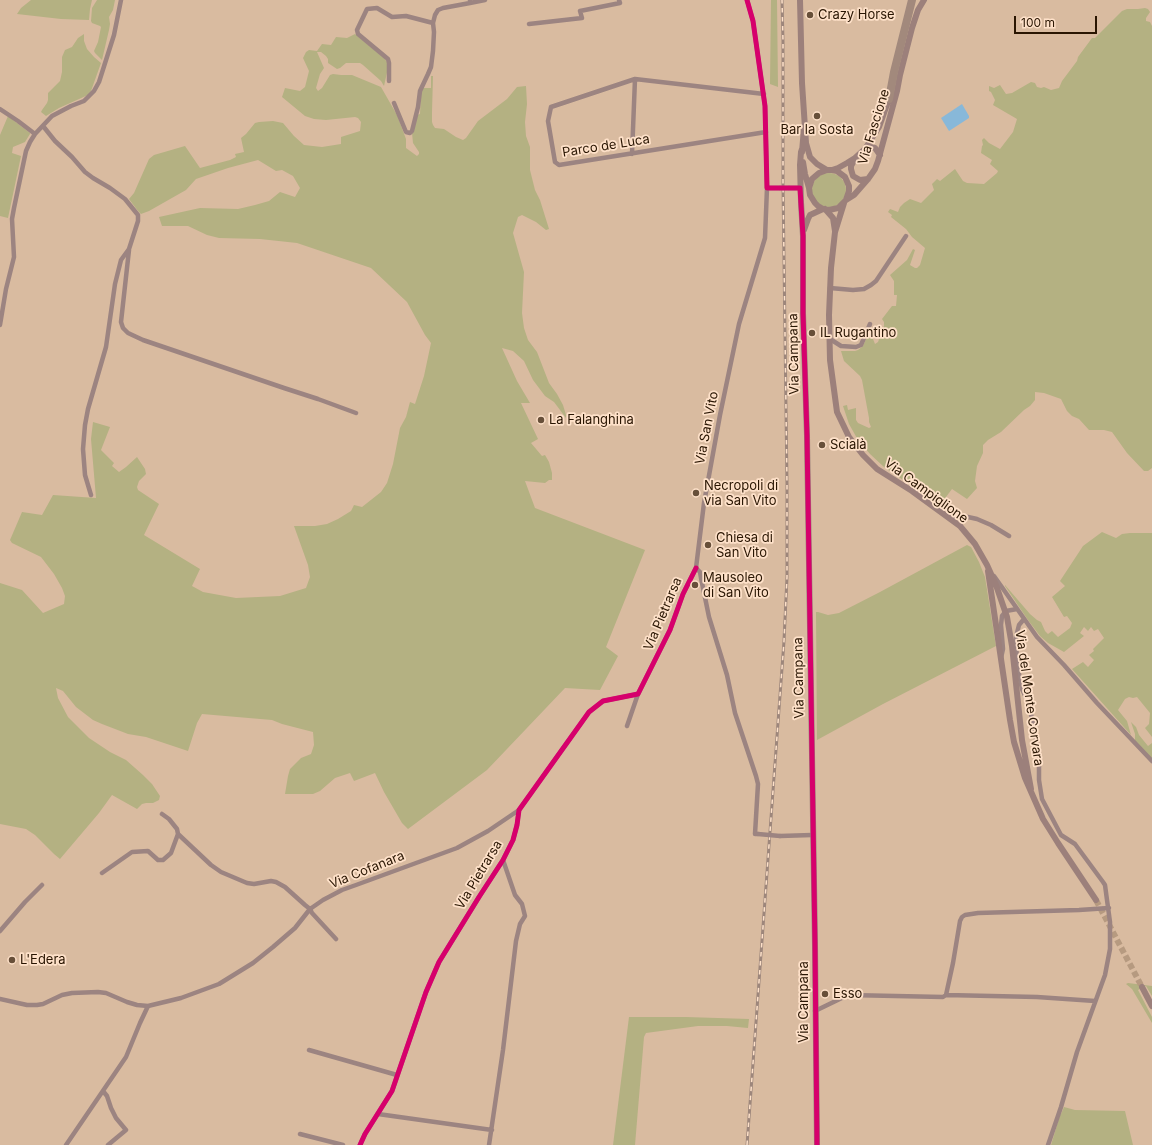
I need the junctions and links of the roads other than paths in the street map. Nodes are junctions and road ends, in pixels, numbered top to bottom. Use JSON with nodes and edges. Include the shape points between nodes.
{"nodes":[{"id":1,"x":121,"y":0,"type":"edge"},
{"id":2,"x":485,"y":0,"type":"edge"},
{"id":3,"x":619,"y":0,"type":"edge"},
{"id":4,"x":747,"y":0,"type":"edge"},
{"id":5,"x":800,"y":0,"type":"edge"},
{"id":6,"x":912,"y":0,"type":"edge"},
{"id":7,"x":924,"y":0,"type":"edge"},
{"id":8,"x":470,"y":1,"type":"edge"},
{"id":9,"x":433,"y":23,"type":"junction"},
{"id":10,"x":529,"y":24,"type":"dead end"},
{"id":11,"x":900,"y":75,"type":"junction"},
{"id":12,"x":635,"y":79,"type":"junction"},
{"id":13,"x":389,"y":81,"type":"dead end"},
{"id":14,"x":764,"y":94,"type":"junction"},
{"id":15,"x":889,"y":99,"type":"junction"},
{"id":16,"x":394,"y":103,"type":"dead end"},
{"id":17,"x":0,"y":109,"type":"edge"},
{"id":18,"x":44,"y":126,"type":"junction"},
{"id":19,"x":804,"y":128,"type":"junction"},
{"id":20,"x":766,"y":132,"type":"junction"},
{"id":21,"x":35,"y":134,"type":"junction"},
{"id":22,"x":802,"y":149,"type":"junction"},
{"id":23,"x":864,"y":149,"type":"junction"},
{"id":24,"x":632,"y":154,"type":"junction"},
{"id":25,"x":880,"y":155,"type":"junction"},
{"id":26,"x":855,"y":158,"type":"junction"},
{"id":27,"x":830,"y":170,"type":"junction"},
{"id":28,"x":868,"y":179,"type":"junction"},
{"id":29,"x":767,"y":188,"type":"junction"},
{"id":30,"x":800,"y":188,"type":"junction"},
{"id":31,"x":809,"y":189,"type":"junction"},
{"id":32,"x":845,"y":201,"type":"junction"},
{"id":33,"x":824,"y":209,"type":"junction"},
{"id":34,"x":801,"y":210,"type":"junction"},
{"id":35,"x":835,"y":232,"type":"junction"},
{"id":36,"x":803,"y":236,"type":"junction"},
{"id":37,"x":906,"y":236,"type":"dead end"},
{"id":38,"x":129,"y":249,"type":"junction"},
{"id":39,"x":830,"y":288,"type":"junction"},
{"id":40,"x":870,"y":324,"type":"dead end"},
{"id":41,"x":0,"y":325,"type":"edge"},
{"id":42,"x":830,"y":339,"type":"junction"},
{"id":43,"x":356,"y":413,"type":"dead end"},
{"id":44,"x":91,"y":495,"type":"dead end"},
{"id":45,"x":948,"y":517,"type":"junction"},
{"id":46,"x":1009,"y":536,"type":"dead end"},
{"id":47,"x":987,"y":565,"type":"junction"},
{"id":48,"x":696,"y":568,"type":"junction"},
{"id":49,"x":1017,"y":609,"type":"junction"},
{"id":50,"x":1006,"y":611,"type":"junction"},
{"id":51,"x":1024,"y":619,"type":"junction"},
{"id":52,"x":1000,"y":658,"type":"junction"},
{"id":53,"x":638,"y":694,"type":"junction"},
{"id":54,"x":627,"y":726,"type":"dead end"},
{"id":55,"x":1152,"y":761,"type":"edge"},
{"id":56,"x":1030,"y":789,"type":"junction"},
{"id":57,"x":519,"y":810,"type":"junction"},
{"id":58,"x":162,"y":814,"type":"dead end"},
{"id":59,"x":178,"y":834,"type":"junction"},
{"id":60,"x":812,"y":835,"type":"junction"},
{"id":61,"x":502,"y":860,"type":"junction"},
{"id":62,"x":102,"y":873,"type":"dead end"},
{"id":63,"x":42,"y":885,"type":"dead end"},
{"id":64,"x":1096,"y":900,"type":"tunnel mouth"},
{"id":65,"x":1109,"y":908,"type":"junction"},
{"id":66,"x":310,"y":909,"type":"junction"},
{"id":67,"x":0,"y":931,"type":"edge"},
{"id":68,"x":336,"y":939,"type":"dead end"},
{"id":69,"x":1142,"y":987,"type":"tunnel mouth"},
{"id":70,"x":946,"y":996,"type":"junction"},
{"id":71,"x":0,"y":999,"type":"edge"},
{"id":72,"x":1095,"y":1001,"type":"junction"},
{"id":73,"x":148,"y":1006,"type":"junction"},
{"id":74,"x":1152,"y":1006,"type":"edge"},
{"id":75,"x":815,"y":1010,"type":"junction"},
{"id":76,"x":309,"y":1050,"type":"dead end"},
{"id":77,"x":397,"y":1075,"type":"junction"},
{"id":78,"x":103,"y":1091,"type":"junction"},
{"id":79,"x":378,"y":1114,"type":"junction"},
{"id":80,"x":492,"y":1130,"type":"junction"},
{"id":81,"x":300,"y":1134,"type":"dead end"},
{"id":82,"x":66,"y":1145,"type":"edge"},
{"id":83,"x":108,"y":1145,"type":"edge"},
{"id":84,"x":342,"y":1145,"type":"edge"},
{"id":85,"x":360,"y":1145,"type":"edge"},
{"id":86,"x":489,"y":1145,"type":"edge"},
{"id":87,"x":817,"y":1145,"type":"edge"},
{"id":88,"x":1048,"y":1145,"type":"edge"}],
"edges":[{"from":1,"to":18,"type":"street","via":[[114,34],[94,91],[84,102],[52,116]]},
{"from":2,"to":8,"type":"street"},
{"from":3,"to":10,"type":"street","via":[[620,3],[580,11],[582,18]]},
{"from":4,"to":14,"type":"street","via":[[753,21]]},
{"from":5,"to":19,"type":"main road"},
{"from":6,"to":15,"type":"highway"},
{"from":7,"to":11,"type":"main road","name":"Via Fascione","via":[[915,19]]},
{"from":8,"to":9,"type":"street","via":[[438,10]]},
{"from":9,"to":13,"type":"street","via":[[406,16],[392,17],[377,8],[367,9],[357,30],[358,34],[388,59]]},
{"from":9,"to":16,"type":"street","via":[[431,67],[420,90],[410,133],[406,132]]},
{"from":11,"to":15,"type":"main road","name":"Via Fascione"},
{"from":11,"to":25,"type":"main road","name":"Via Fascione"},
{"from":12,"to":14,"type":"street","name":"Parco de Luca"},
{"from":12,"to":24,"type":"street"},
{"from":12,"to":24,"type":"street","name":"Parco de Luca","via":[[551,107],[548,121],[555,162],[559,165]]},
{"from":14,"to":20,"type":"street","name":"Via San Vito"},
{"from":15,"to":23,"type":"main road","name":"Via Fascione","via":[[879,126]]},
{"from":17,"to":21,"type":"street"},
{"from":18,"to":21,"type":"street"},
{"from":18,"to":38,"type":"street","via":[[85,172],[125,199],[138,215]]},
{"from":19,"to":22,"type":"main road"},
{"from":19,"to":27,"type":"main road","via":[[810,156],[817,164]]},
{"from":20,"to":24,"type":"street","name":"Parco de Luca"},
{"from":20,"to":29,"type":"street","name":"Via San Vito"},
{"from":21,"to":41,"type":"street","via":[[26,151],[14,208],[14,257]]},
{"from":22,"to":30,"type":"main road","name":"Via Campana"},
{"from":22,"to":31,"type":"main road"},
{"from":23,"to":25,"type":"main road","via":[[875,148]]},
{"from":23,"to":26,"type":"main road","name":"Via Fascione"},
{"from":25,"to":28,"type":"main road","name":"Via Fascione"},
{"from":26,"to":27,"type":"main road","name":"Via Fascione","via":[[843,166]]},
{"from":26,"to":28,"type":"main road","via":[[851,173],[856,178]]},
{"from":27,"to":31,"type":"main road","via":[[815,176]]},
{"from":27,"to":32,"type":"main road","via":[[841,174],[847,181],[849,190]]},
{"from":28,"to":32,"type":"main road","name":"Via Fascione"},
{"from":29,"to":30,"type":"street","bridge":true},
{"from":29,"to":48,"type":"street","name":"Via San Vito","via":[[765,238],[739,324],[720,414]]},
{"from":30,"to":34,"type":"main road","name":"Via Campana"},
{"from":31,"to":33,"type":"main road","via":[[812,199]]},
{"from":31,"to":34,"type":"main road"},
{"from":32,"to":33,"type":"main road","via":[[838,208]]},
{"from":32,"to":35,"type":"main road","name":"Via Campiglione"},
{"from":33,"to":35,"type":"main road","name":"Via Campiglione","via":[[832,218]]},
{"from":33,"to":36,"type":"main road","name":"Via Campana","via":[[808,218]]},
{"from":34,"to":36,"type":"main road","name":"Via Campana"},
{"from":35,"to":39,"type":"main road","name":"Via Campiglione"},
{"from":36,"to":60,"type":"main road","name":"Via Campana"},
{"from":37,"to":39,"type":"street","via":[[871,285],[853,290]]},
{"from":38,"to":43,"type":"street","via":[[121,322],[128,333]]},
{"from":38,"to":44,"type":"street","via":[[121,260],[106,346],[85,425],[85,475]]},
{"from":39,"to":42,"type":"main road","name":"Via Campiglione"},
{"from":40,"to":42,"type":"street","via":[[861,345],[856,347],[841,346]]},
{"from":42,"to":45,"type":"main road","name":"Via Campiglione","via":[[837,412],[849,437],[878,470]]},
{"from":45,"to":46,"type":"street","via":[[968,517],[991,525]]},
{"from":45,"to":47,"type":"main road","name":"Via Campiglione","via":[[960,526],[975,544]]},
{"from":47,"to":49,"type":"street","name":"Via Campiglione"},
{"from":47,"to":50,"type":"main road","name":"Via del Monte Corvara"},
{"from":47,"to":52,"type":"main road","name":"Via del Monte Corvara"},
{"from":48,"to":53,"type":"street","name":"Via Pietrarsa","via":[[670,630]]},
{"from":48,"to":60,"type":"street","name":"Via San Vito","bridge":true,"via":[[700,572],[709,617],[727,675],[735,713],[758,784],[757,834]]},
{"from":49,"to":50,"type":"street"},
{"from":49,"to":51,"type":"street","name":"Via Campiglione"},
{"from":50,"to":52,"type":"street","name":"Via del Monte Corvara","via":[[1002,616],[1004,649]]},
{"from":50,"to":56,"type":"main road","name":"Via del Monte Corvara"},
{"from":51,"to":55,"type":"street","name":"Via Campiglione","via":[[1037,637]]},
{"from":51,"to":65,"type":"street","via":[[1019,625],[1016,637],[1017,664],[1022,689],[1029,704],[1039,755],[1042,799],[1061,835],[1075,844],[1105,885]]},
{"from":52,"to":56,"type":"main road","name":"Via del Monte Corvara","via":[[1014,742]]},
{"from":53,"to":54,"type":"street"},
{"from":53,"to":57,"type":"street","name":"Via Pietrarsa","via":[[603,701],[589,712]]},
{"from":56,"to":64,"type":"main road","name":"Via del Monte Corvara","via":[[1043,819]]},
{"from":57,"to":61,"type":"street","name":"Via Pietrarsa","via":[[513,840]]},
{"from":57,"to":66,"type":"street","name":"Via Cofanara","via":[[457,848],[342,890]]},
{"from":58,"to":59,"type":"street","via":[[177,829]]},
{"from":59,"to":62,"type":"street","via":[[171,852],[163,860],[158,860],[148,851],[132,852]]},
{"from":59,"to":66,"type":"street","via":[[206,862],[221,872],[247,883],[276,882]]},
{"from":60,"to":75,"type":"main road","name":"Via Campana"},
{"from":61,"to":77,"type":"street","name":"Via Pietrarsa","via":[[439,962]]},
{"from":61,"to":80,"type":"street","via":[[525,916],[516,941]]},
{"from":63,"to":67,"type":"street"},
{"from":65,"to":70,"type":"street","via":[[965,915],[960,921]]},
{"from":65,"to":72,"type":"street","via":[[1110,949],[1105,975]]},
{"from":66,"to":68,"type":"street"},
{"from":66,"to":73,"type":"street","name":"Via Cofanara","via":[[274,947],[219,984],[181,998]]},
{"from":69,"to":74,"type":"main road"},
{"from":70,"to":72,"type":"street","via":[[1037,997]]},
{"from":70,"to":75,"type":"street","via":[[848,995]]},
{"from":71,"to":73,"type":"street","name":"Via Cofanara","via":[[38,1005],[62,995],[98,992],[137,1005]]},
{"from":72,"to":88,"type":"street"},
{"from":73,"to":78,"type":"street","via":[[126,1057]]},
{"from":75,"to":87,"type":"main road","name":"Via Campana"},
{"from":76,"to":77,"type":"street"},
{"from":77,"to":79,"type":"street","name":"Via Pietrarsa","via":[[392,1091]]},
{"from":78,"to":82,"type":"street"},
{"from":78,"to":83,"type":"street","via":[[114,1114],[126,1130]]},
{"from":79,"to":80,"type":"street"},
{"from":79,"to":85,"type":"street","name":"Via Pietrarsa"},
{"from":80,"to":86,"type":"street"},
{"from":81,"to":84,"type":"street"}]}
